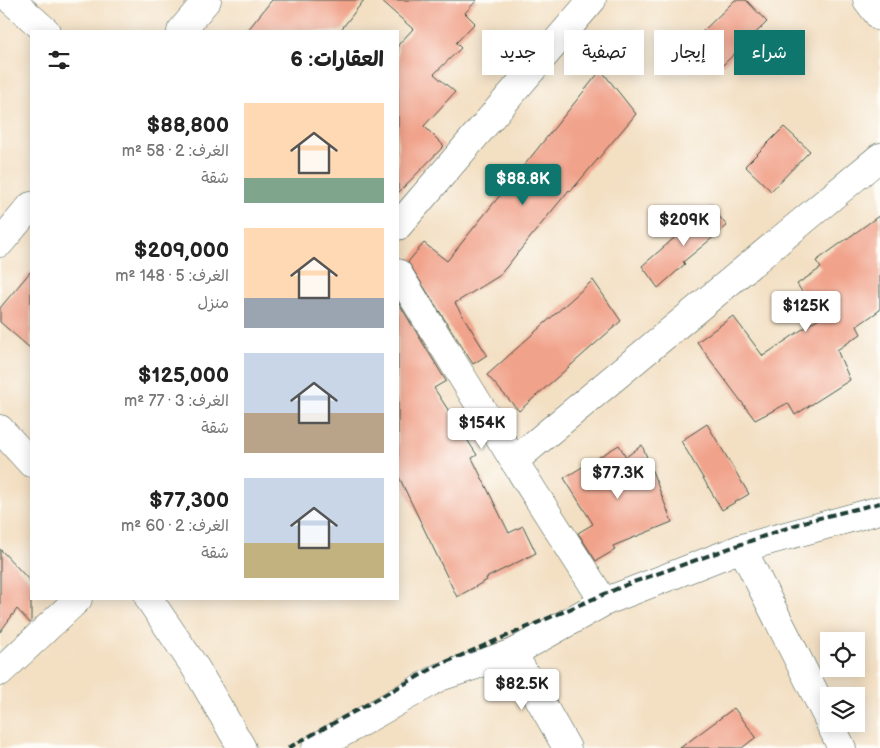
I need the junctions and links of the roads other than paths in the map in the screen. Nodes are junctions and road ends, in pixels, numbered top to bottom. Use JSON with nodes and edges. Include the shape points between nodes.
{"nodes":[{"id":1,"x":12,"y":0,"type":"edge"},
{"id":2,"x":208,"y":0,"type":"edge"},
{"id":3,"x":592,"y":0,"type":"edge"},
{"id":4,"x":867,"y":0,"type":"edge"},
{"id":5,"x":880,"y":17,"type":"edge"},
{"id":6,"x":45,"y":30,"type":"edge"},
{"id":7,"x":182,"y":30,"type":"edge"},
{"id":8,"x":880,"y":157,"type":"edge"},
{"id":9,"x":30,"y":207,"type":"edge"},
{"id":10,"x":399,"y":225,"type":"edge"},
{"id":11,"x":0,"y":242,"type":"edge"},
{"id":12,"x":399,"y":275,"type":"edge"},
{"id":13,"x":0,"y":429,"type":"edge"},
{"id":14,"x":514,"y":461,"type":"junction"},
{"id":15,"x":30,"y":462,"type":"edge"},
{"id":16,"x":880,"y":510,"type":"edge"},
{"id":17,"x":742,"y":548,"type":"junction"},
{"id":18,"x":77,"y":600,"type":"edge"},
{"id":19,"x":150,"y":600,"type":"edge"},
{"id":20,"x":604,"y":602,"type":"junction"},
{"id":21,"x":513,"y":653,"type":"junction"},
{"id":22,"x":0,"y":672,"type":"edge"},
{"id":23,"x":820,"y":704,"type":"edge"},
{"id":24,"x":834,"y":732,"type":"edge"},
{"id":25,"x":242,"y":748,"type":"edge"},
{"id":26,"x":316,"y":748,"type":"edge"},
{"id":27,"x":567,"y":748,"type":"edge"},
{"id":28,"x":842,"y":748,"type":"edge"}],
"edges":[{"from":1,"to":6,"type":"street"},
{"from":2,"to":7,"type":"street"},
{"from":3,"to":10,"type":"street"},
{"from":4,"to":5,"type":"street"},
{"from":8,"to":14,"type":"street"},
{"from":9,"to":11,"type":"street"},
{"from":12,"to":14,"type":"street"},
{"from":13,"to":15,"type":"street"},
{"from":14,"to":20,"type":"street"},
{"from":16,"to":17,"type":"street"},
{"from":17,"to":20,"type":"street"},
{"from":17,"to":23,"type":"street"},
{"from":18,"to":22,"type":"street"},
{"from":19,"to":25,"type":"street","via":[[195,667]]},
{"from":20,"to":21,"type":"street"},
{"from":21,"to":26,"type":"street","via":[[440,677]]},
{"from":21,"to":27,"type":"street"},
{"from":24,"to":28,"type":"street"}]}
